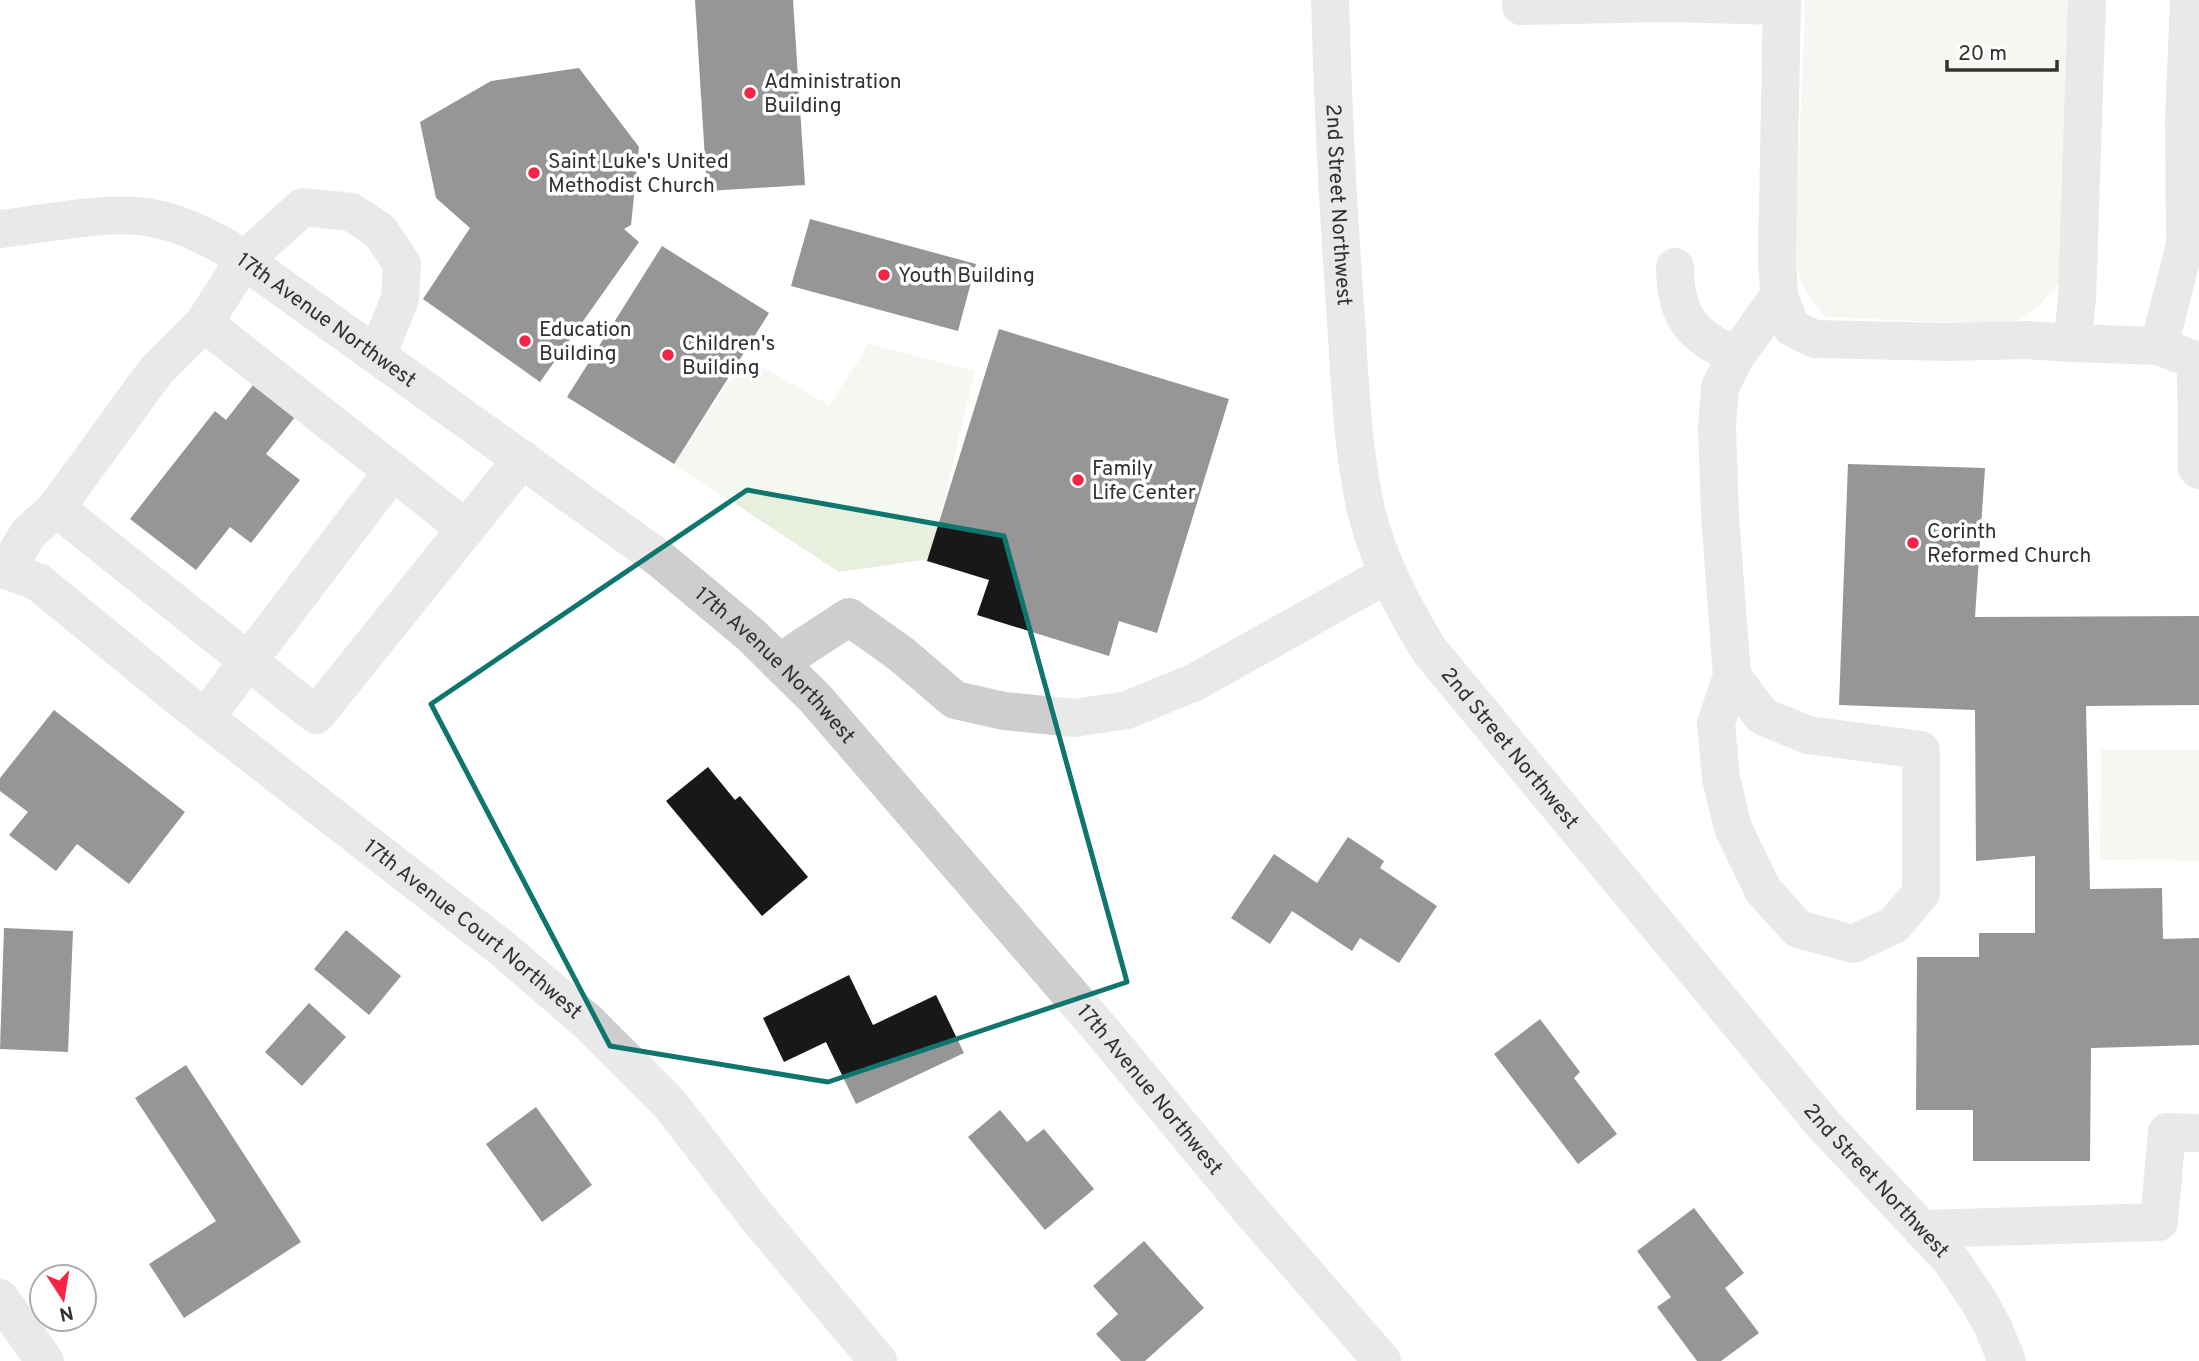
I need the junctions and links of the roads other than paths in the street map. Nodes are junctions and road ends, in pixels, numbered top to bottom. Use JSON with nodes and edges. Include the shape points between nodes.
{"nodes":[{"id":1,"x":1330,"y":0,"type":"edge"},
{"id":2,"x":2087,"y":0,"type":"edge"},
{"id":3,"x":2189,"y":0,"type":"edge"},
{"id":4,"x":1782,"y":3,"type":"edge"},
{"id":5,"x":1521,"y":6,"type":"dead end"},
{"id":6,"x":0,"y":229,"type":"edge"},
{"id":7,"x":244,"y":260,"type":"junction"},
{"id":8,"x":1675,"y":267,"type":"dead end"},
{"id":9,"x":1779,"y":296,"type":"junction"},
{"id":10,"x":204,"y":323,"type":"junction"},
{"id":11,"x":2073,"y":344,"type":"junction"},
{"id":12,"x":2160,"y":346,"type":"junction"},
{"id":13,"x":377,"y":355,"type":"junction"},
{"id":14,"x":1736,"y":356,"type":"junction"},
{"id":15,"x":2197,"y":362,"type":"edge"},
{"id":16,"x":522,"y":459,"type":"junction"},
{"id":17,"x":2199,"y":470,"type":"edge"},
{"id":18,"x":393,"y":471,"type":"junction"},
{"id":19,"x":56,"y":508,"type":"junction"},
{"id":20,"x":466,"y":529,"type":"junction"},
{"id":21,"x":3,"y":569,"type":"edge"},
{"id":22,"x":1388,"y":574,"type":"junction"},
{"id":23,"x":247,"y":661,"type":"junction"},
{"id":24,"x":779,"y":663,"type":"junction"},
{"id":25,"x":1732,"y":676,"type":"junction"},
{"id":26,"x":205,"y":718,"type":"junction"},
{"id":27,"x":2199,"y":1133,"type":"edge"},
{"id":28,"x":1922,"y":1229,"type":"junction"},
{"id":29,"x":0,"y":1298,"type":"edge"},
{"id":30,"x":45,"y":1361,"type":"edge"},
{"id":31,"x":878,"y":1361,"type":"edge"},
{"id":32,"x":1382,"y":1361,"type":"edge"},
{"id":33,"x":2007,"y":1361,"type":"edge"}],
"edges":[{"from":1,"to":22,"type":"street","name":"2nd Street Northwest","via":[[1333,142],[1355,447],[1367,512]]},
{"from":2,"to":11,"type":"street"},
{"from":3,"to":12,"type":"street","via":[[2185,246]]},
{"from":4,"to":5,"type":"street"},
{"from":4,"to":9,"type":"street"},
{"from":6,"to":7,"type":"street","name":"17th Avenue Northwest","via":[[120,215],[152,218],[199,232]]},
{"from":7,"to":10,"type":"street"},
{"from":7,"to":13,"type":"street","name":"17th Avenue Northwest"},
{"from":7,"to":13,"type":"street","via":[[303,207],[351,212],[380,232],[402,264],[400,299]]},
{"from":8,"to":14,"type":"street","via":[[1675,291],[1685,319],[1709,344]]},
{"from":9,"to":11,"type":"street","via":[[1791,327],[1814,339]]},
{"from":9,"to":14,"type":"street"},
{"from":10,"to":18,"type":"street"},
{"from":10,"to":19,"type":"street","via":[[155,372]]},
{"from":11,"to":12,"type":"street"},
{"from":12,"to":15,"type":"street"},
{"from":13,"to":16,"type":"street","name":"17th Avenue Northwest"},
{"from":14,"to":25,"type":"street","via":[[1720,387],[1717,426]]},
{"from":15,"to":17,"type":"street"},
{"from":16,"to":20,"type":"street"},
{"from":16,"to":24,"type":"street","name":"17th Avenue Northwest","via":[[659,558]]},
{"from":18,"to":20,"type":"street"},
{"from":18,"to":23,"type":"street"},
{"from":19,"to":21,"type":"street","via":[[28,534]]},
{"from":19,"to":23,"type":"street"},
{"from":20,"to":23,"type":"street","via":[[316,715]]},
{"from":21,"to":26,"type":"street","name":"17th Avenue Court Northwest","via":[[38,582]]},
{"from":22,"to":24,"type":"street","via":[[1195,682],[1127,710],[1074,718],[1004,711],[955,700],[849,617]]},
{"from":22,"to":28,"type":"street","name":"2nd Street Northwest","via":[[1429,650],[1823,1124]]},
{"from":23,"to":26,"type":"street"},
{"from":24,"to":32,"type":"street","name":"17th Avenue Northwest","via":[[815,698]]},
{"from":25,"to":25,"type":"street","via":[[1716,723],[1721,778],[1732,828],[1763,890],[1798,929],[1853,944],[1894,925],[1921,892],[1921,750],[1808,735],[1762,716]]},
{"from":26,"to":31,"type":"street","name":"17th Avenue Court Northwest","via":[[503,949],[589,1023],[669,1103]]},
{"from":27,"to":28,"type":"street","via":[[2167,1132],[2159,1222]]},
{"from":28,"to":33,"type":"street","name":"2nd Street Northwest","via":[[1951,1260],[1980,1303]]},
{"from":29,"to":30,"type":"street"}]}
